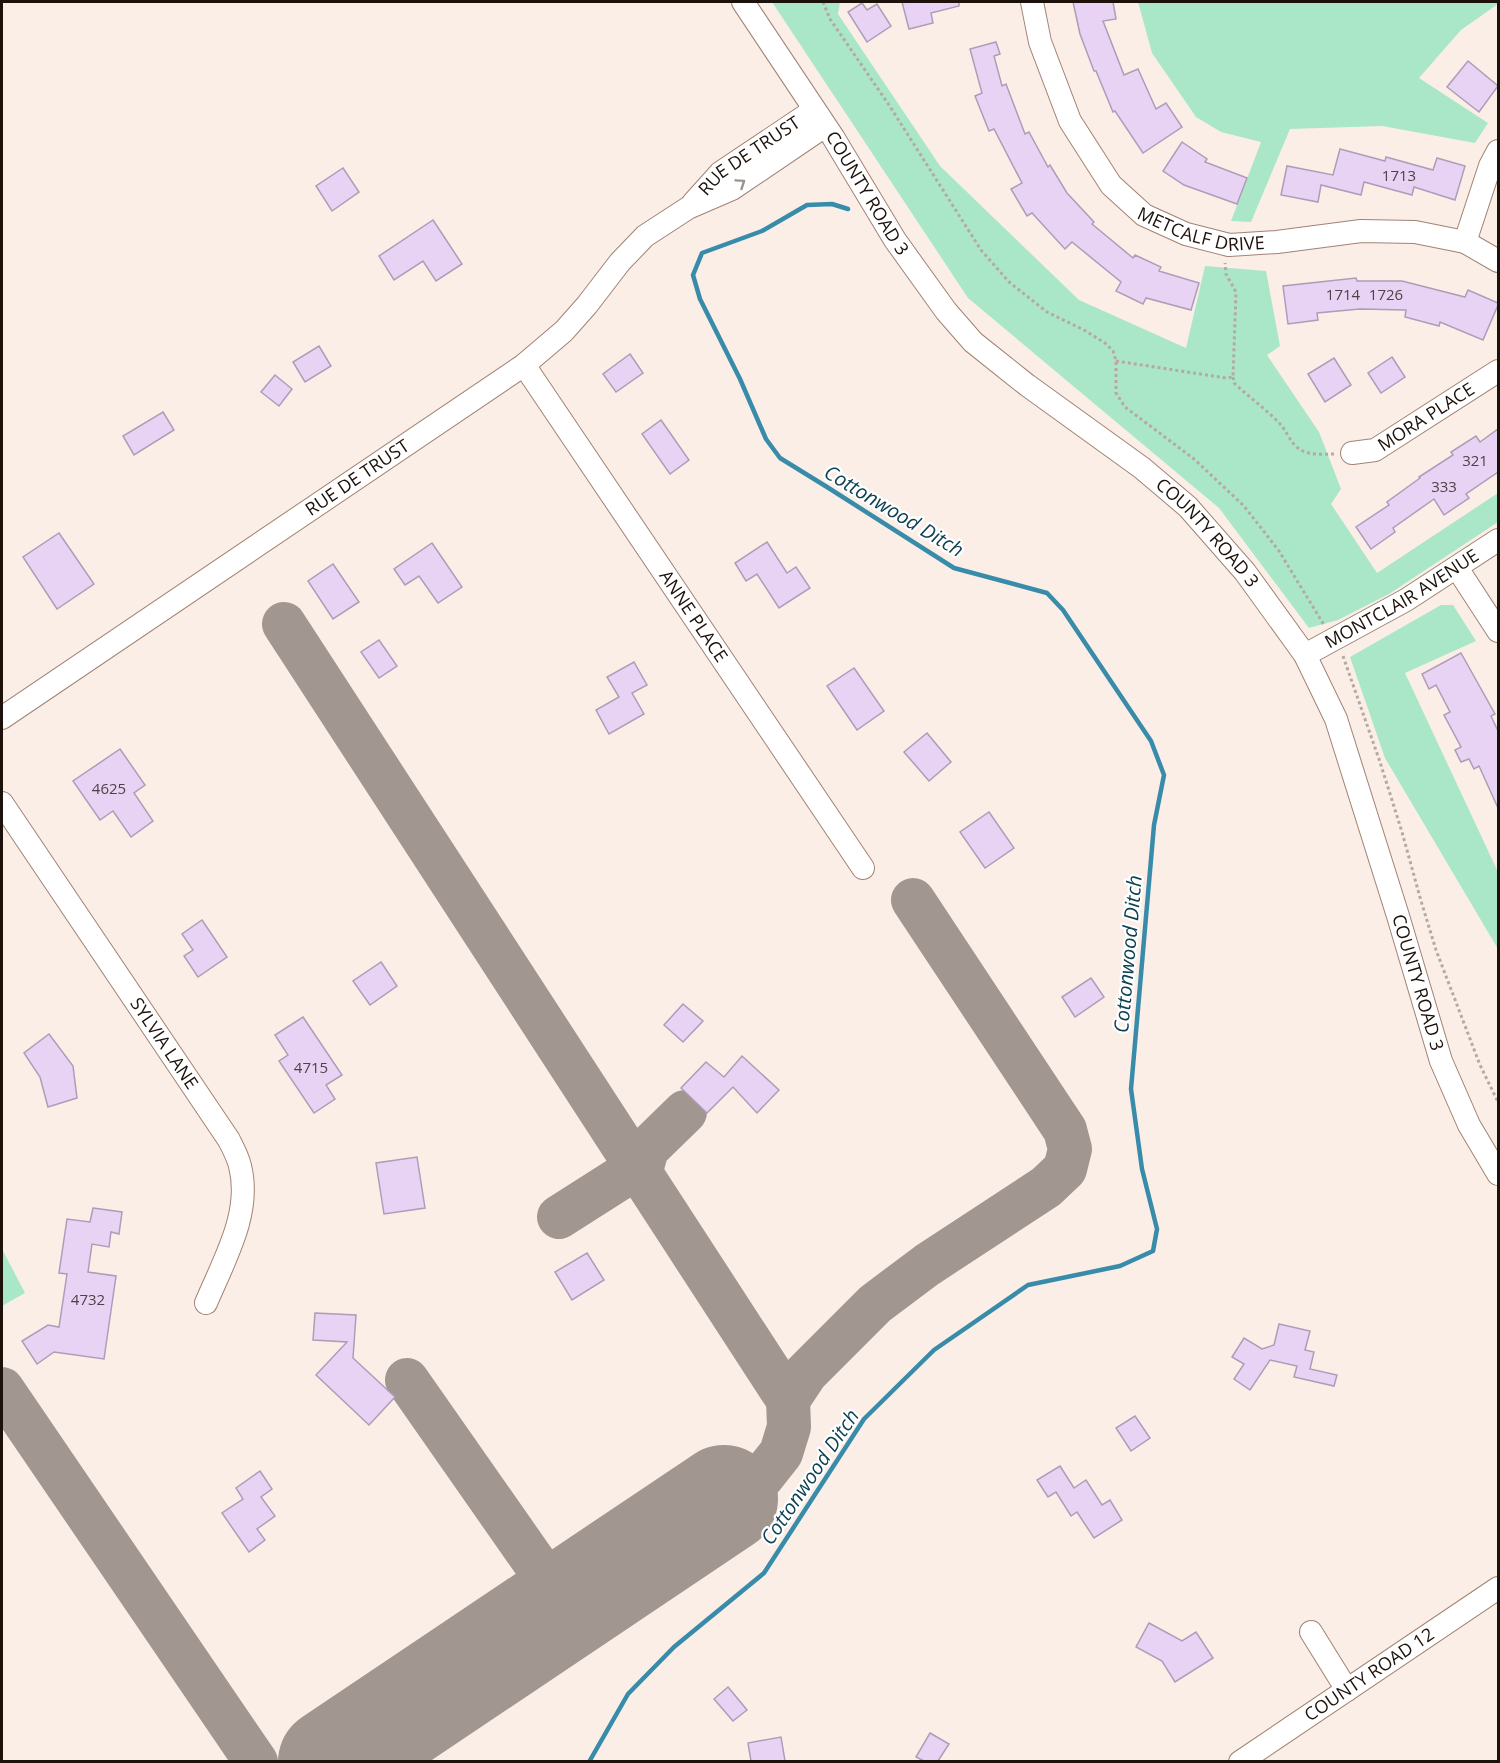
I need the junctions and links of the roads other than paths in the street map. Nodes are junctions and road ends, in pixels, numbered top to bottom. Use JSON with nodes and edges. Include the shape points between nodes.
{"nodes":[{"id":1,"x":743,"y":2,"type":"edge"},
{"id":2,"x":1032,"y":2,"type":"edge"},
{"id":3,"x":819,"y":118,"type":"junction"},
{"id":4,"x":1498,"y":151,"type":"edge"},
{"id":5,"x":1465,"y":242,"type":"junction"},
{"id":6,"x":1498,"y":261,"type":"edge"},
{"id":7,"x":524,"y":365,"type":"junction"},
{"id":8,"x":1498,"y":371,"type":"edge"},
{"id":9,"x":1352,"y":453,"type":"road end"},
{"id":10,"x":1498,"y":540,"type":"edge"},
{"id":11,"x":1457,"y":568,"type":"junction"},
{"id":12,"x":1498,"y":631,"type":"edge"},
{"id":13,"x":1305,"y":655,"type":"junction"},
{"id":14,"x":2,"y":718,"type":"edge"},
{"id":15,"x":2,"y":803,"type":"edge"},
{"id":16,"x":863,"y":868,"type":"dead end"},
{"id":17,"x":1498,"y":1174,"type":"edge"},
{"id":18,"x":206,"y":1303,"type":"dead end"},
{"id":19,"x":1498,"y":1588,"type":"edge"},
{"id":20,"x":1311,"y":1632,"type":"dead end"},
{"id":21,"x":1347,"y":1690,"type":"junction"},
{"id":22,"x":1240,"y":1761,"type":"edge"}],
"edges":[{"from":1,"to":3,"type":"street","name":"COUNTY ROAD 3"},
{"from":2,"to":5,"type":"street","name":"METCALF DRIVE","via":[[1040,42],[1070,121],[1111,184],[1144,214],[1186,234],[1229,244],[1361,231],[1415,232]]},
{"from":3,"to":7,"type":"street","name":"RUE DE TRUST","via":[[732,189],[688,208],[645,236],[564,331]]},
{"from":3,"to":13,"type":"street","name":"COUNTY ROAD 3","via":[[895,240],[946,311],[974,342],[1188,507],[1245,572]]},
{"from":4,"to":5,"type":"street"},
{"from":5,"to":6,"type":"street","name":"METCALF DRIVE"},
{"from":7,"to":14,"type":"street","name":"RUE DE TRUST"},
{"from":7,"to":16,"type":"street","name":"ANNE PLACE"},
{"from":8,"to":9,"type":"street","name":"MORA PLACE","via":[[1375,450]]},
{"from":10,"to":11,"type":"street","name":"MONTCLAIR AVENUE"},
{"from":11,"to":12,"type":"street"},
{"from":11,"to":13,"type":"street","name":"MONTCLAIR AVENUE"},
{"from":13,"to":17,"type":"street","name":"COUNTY ROAD 3","via":[[1336,719],[1441,1061],[1468,1125]]},
{"from":15,"to":18,"type":"street","name":"SYLVIA LANE","via":[[229,1140],[240,1164],[243,1206]]},
{"from":19,"to":21,"type":"street","name":"COUNTY ROAD 12"},
{"from":20,"to":21,"type":"street"},
{"from":21,"to":22,"type":"street","name":"COUNTY ROAD 12"}]}
